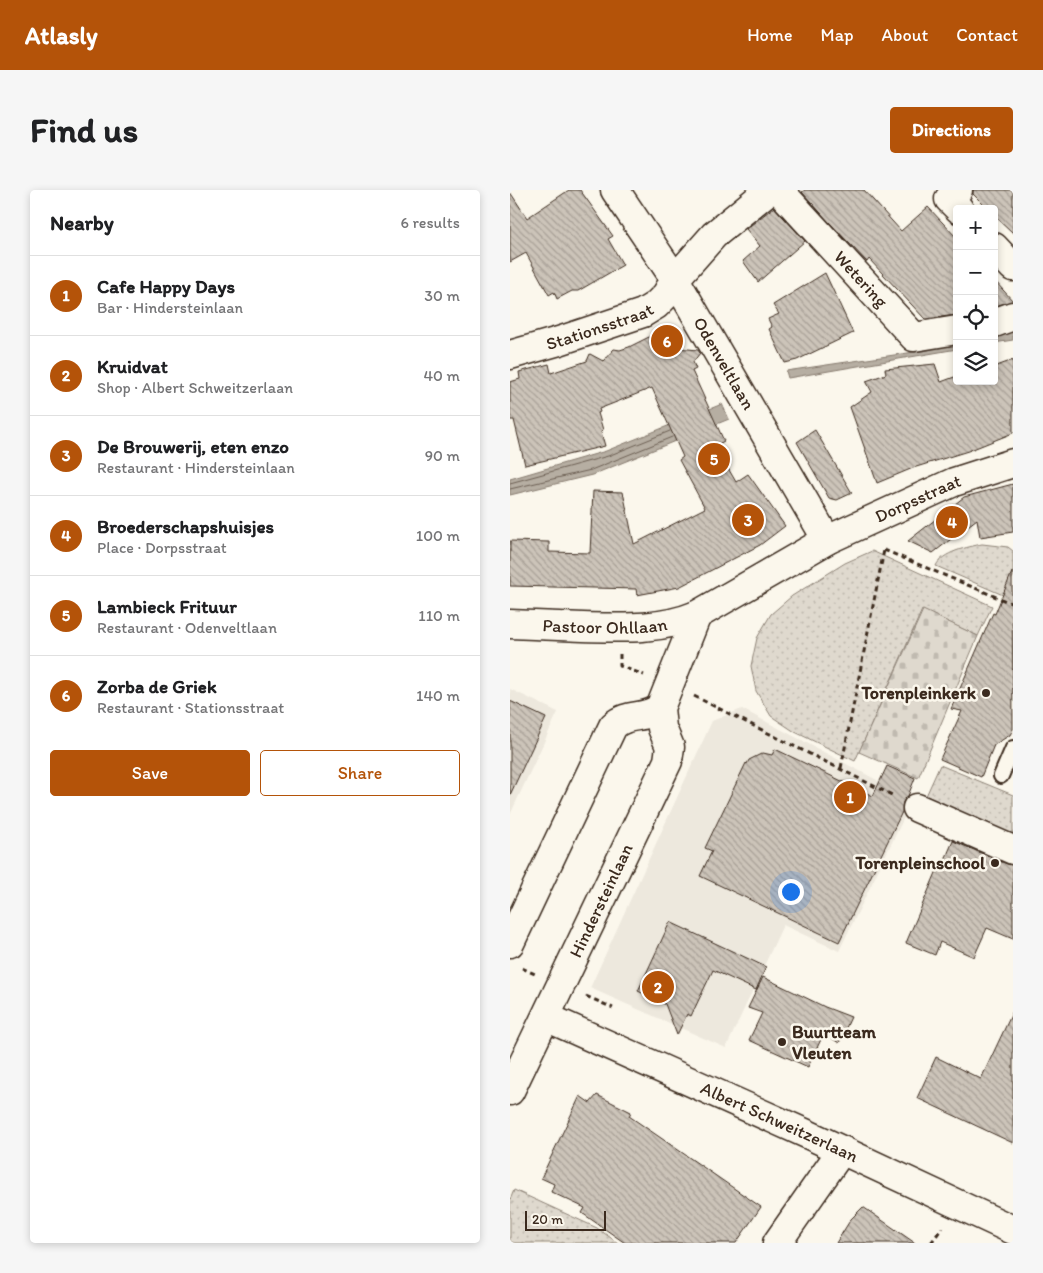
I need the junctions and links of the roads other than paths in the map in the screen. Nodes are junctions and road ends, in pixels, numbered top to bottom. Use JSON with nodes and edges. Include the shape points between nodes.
{"nodes":[{"id":1,"x":615,"y":190,"type":"edge"},
{"id":2,"x":768,"y":190,"type":"edge"},
{"id":3,"x":779,"y":190,"type":"edge"},
{"id":4,"x":958,"y":190,"type":"edge"},
{"id":5,"x":955,"y":205,"type":"edge"},
{"id":6,"x":997,"y":250,"type":"edge"},
{"id":7,"x":1013,"y":267,"type":"edge"},
{"id":8,"x":675,"y":279,"type":"junction"},
{"id":9,"x":1013,"y":316,"type":"edge"},
{"id":10,"x":998,"y":322,"type":"edge"},
{"id":11,"x":953,"y":331,"type":"edge"},
{"id":12,"x":510,"y":355,"type":"edge"},
{"id":13,"x":1013,"y":463,"type":"edge"},
{"id":14,"x":827,"y":540,"type":"junction"},
{"id":15,"x":697,"y":615,"type":"junction"},
{"id":16,"x":510,"y":624,"type":"edge"},
{"id":17,"x":664,"y":696,"type":"junction"},
{"id":18,"x":1013,"y":748,"type":"edge"},
{"id":19,"x":1001,"y":776,"type":"dead end"},
{"id":20,"x":917,"y":808,"type":"road end"},
{"id":21,"x":1013,"y":850,"type":"edge"},
{"id":22,"x":510,"y":943,"type":"edge"},
{"id":23,"x":546,"y":1017,"type":"junction"},
{"id":24,"x":510,"y":1091,"type":"edge"},
{"id":25,"x":842,"y":1150,"type":"junction"},
{"id":26,"x":1013,"y":1230,"type":"edge"},
{"id":27,"x":777,"y":1243,"type":"edge"}],
"edges":[{"from":1,"to":8,"type":"street","name":"Odenveltlaan"},
{"from":2,"to":8,"type":"street","name":"Stationsstraat","via":[[714,235]]},
{"from":3,"to":11,"type":"street","name":"Wetering","via":[[914,337]]},
{"from":4,"to":5,"type":"street","via":[[950,199]]},
{"from":6,"to":7,"type":"street"},
{"from":8,"to":12,"type":"street","name":"Stationsstraat","via":[[666,295],[643,313]]},
{"from":8,"to":14,"type":"street","name":"Odenveltlaan"},
{"from":9,"to":10,"type":"street"},
{"from":13,"to":14,"type":"street","name":"Dorpsstraat","via":[[954,482]]},
{"from":14,"to":15,"type":"street"},
{"from":15,"to":16,"type":"street","name":"Pastoor Ohllaan","via":[[664,626],[622,628]]},
{"from":15,"to":17,"type":"street"},
{"from":17,"to":22,"type":"street","via":[[651,714],[627,717],[613,726]]},
{"from":17,"to":23,"type":"street","name":"Hindersteinlaan","via":[[662,728],[670,747],[668,761]]},
{"from":18,"to":19,"type":"lane"},
{"from":20,"to":21,"type":"street"},
{"from":23,"to":24,"type":"street","name":"Hindersteinlaan"},
{"from":23,"to":25,"type":"street","name":"Albert Schweitzerlaan"},
{"from":25,"to":26,"type":"street","name":"Albert Schweitzerlaan"},
{"from":25,"to":27,"type":"street"}]}
